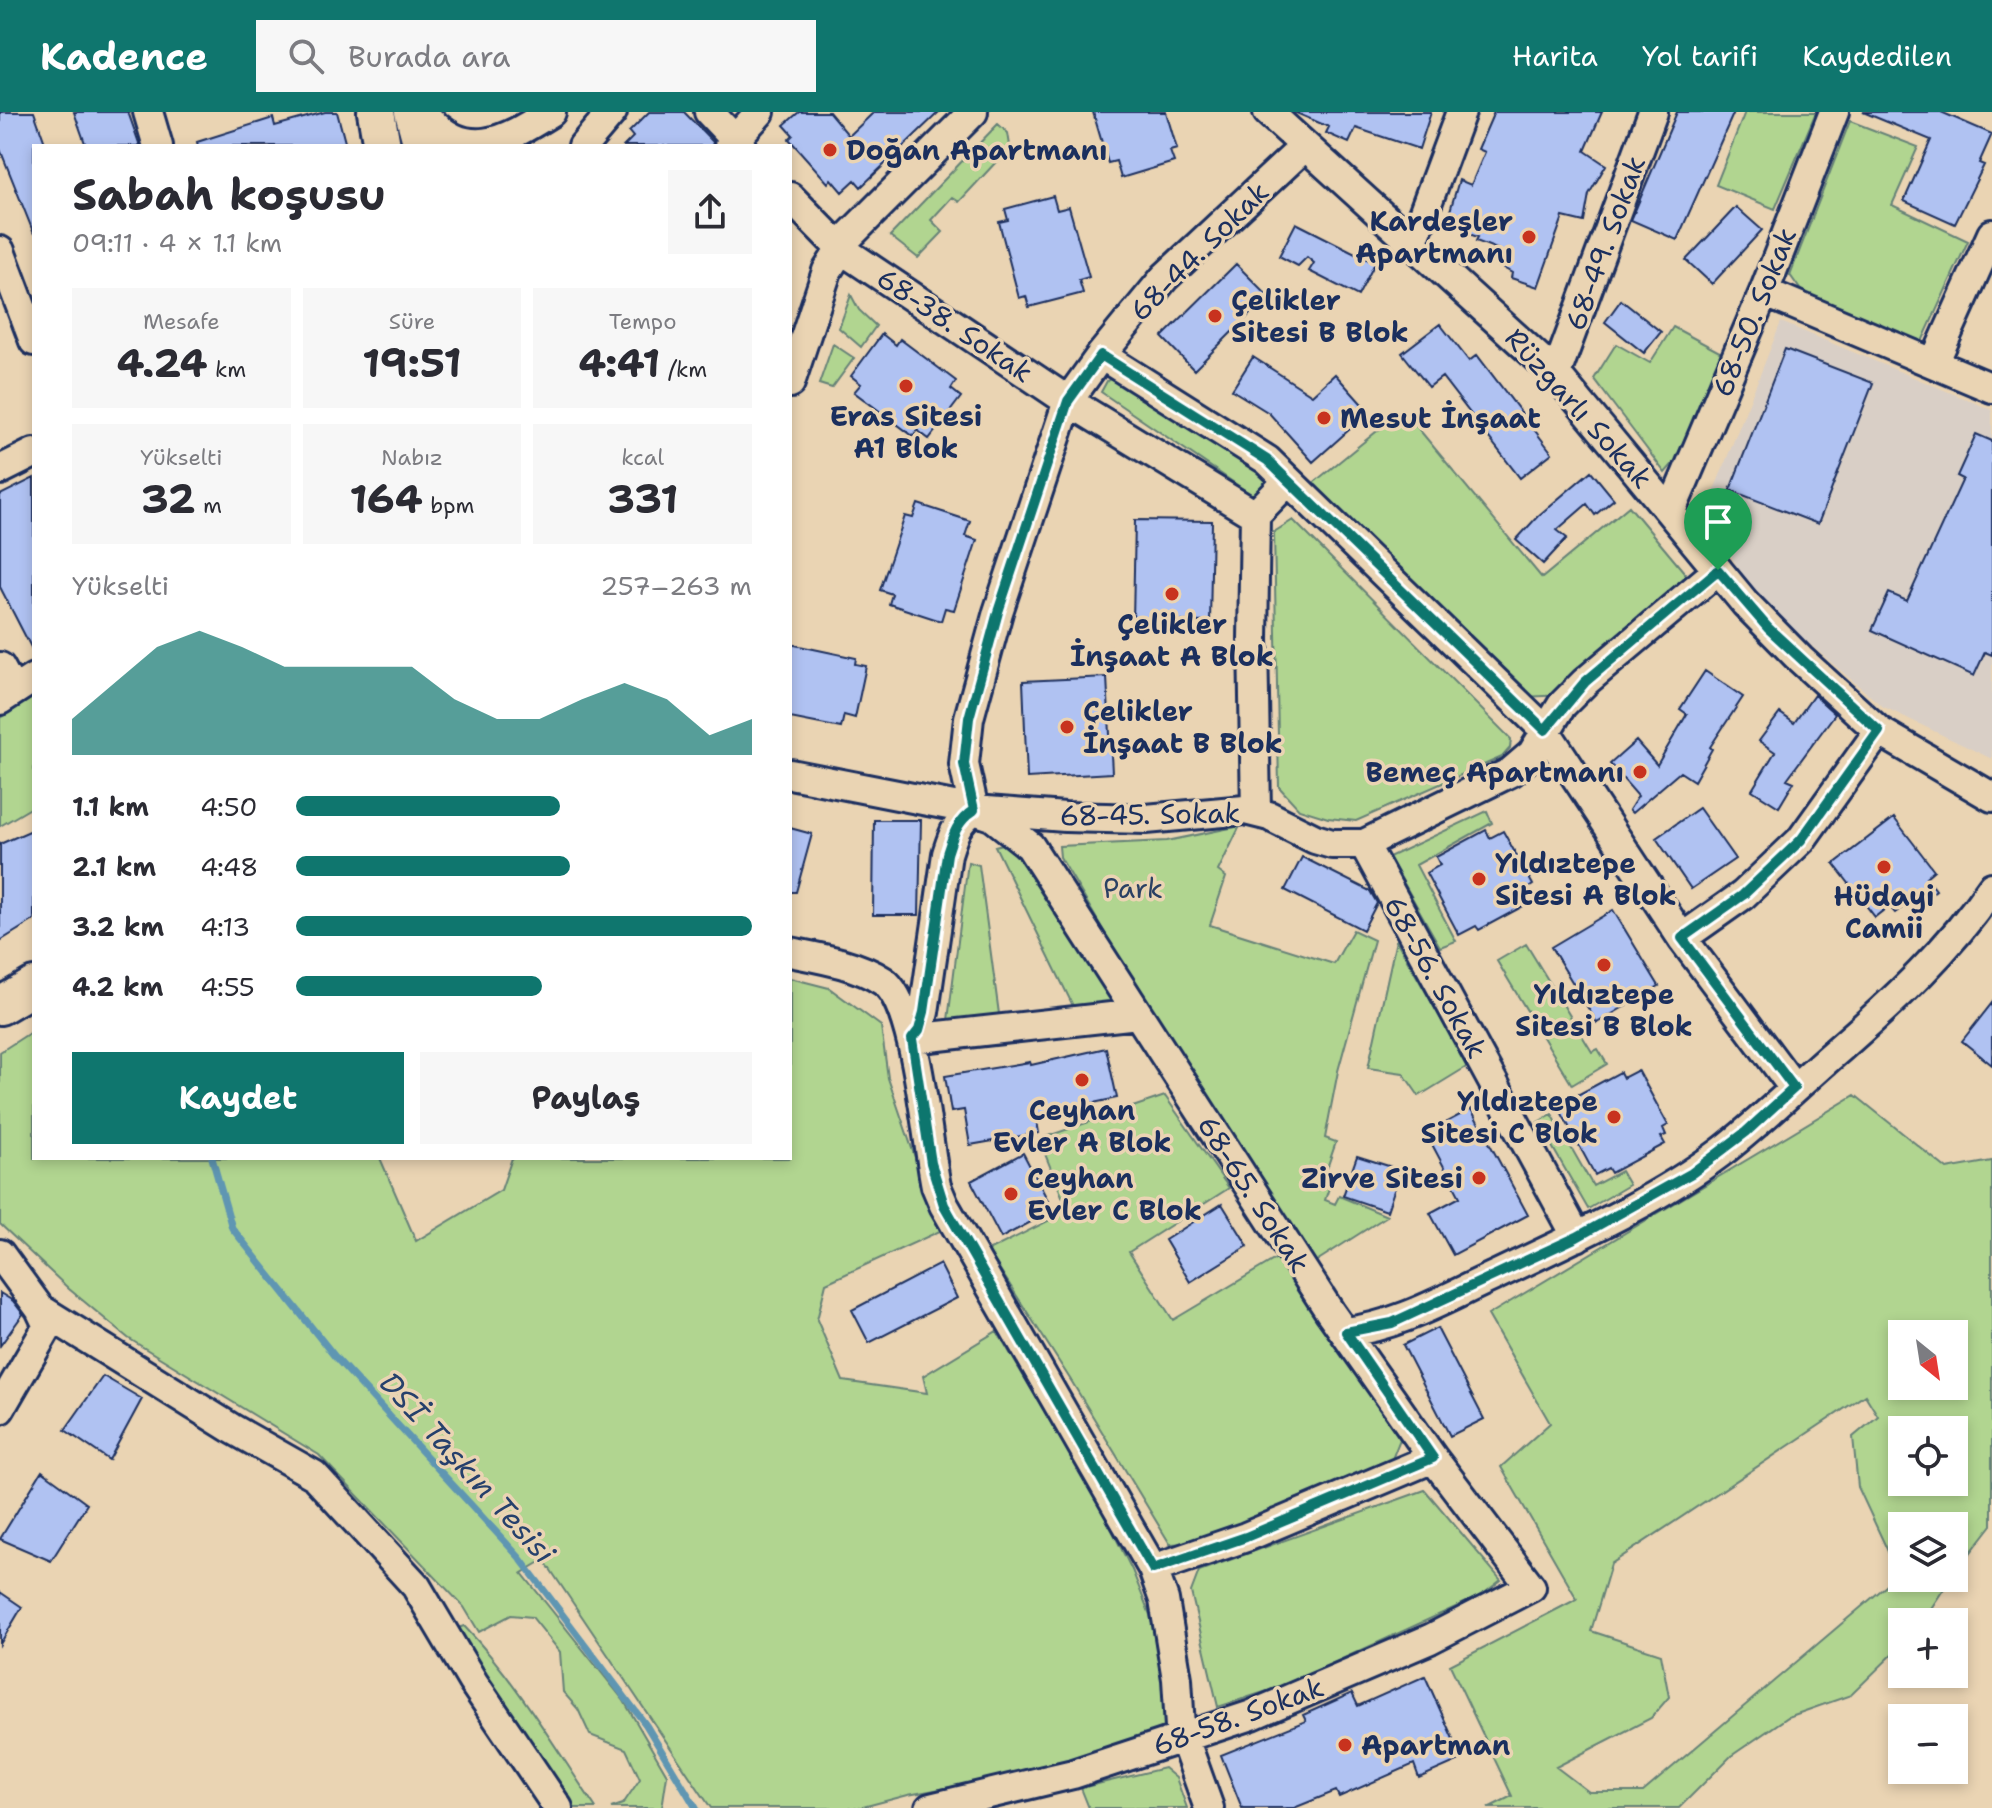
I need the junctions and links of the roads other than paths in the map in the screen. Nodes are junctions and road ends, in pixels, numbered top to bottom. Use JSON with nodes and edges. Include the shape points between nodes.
{"nodes":[{"id":1,"x":148,"y":112,"type":"edge"},
{"id":2,"x":376,"y":112,"type":"edge"},
{"id":3,"x":413,"y":112,"type":"edge"},
{"id":4,"x":422,"y":112,"type":"edge"},
{"id":5,"x":552,"y":112,"type":"edge"},
{"id":6,"x":612,"y":112,"type":"edge"},
{"id":7,"x":709,"y":112,"type":"edge"},
{"id":8,"x":760,"y":112,"type":"edge"},
{"id":9,"x":973,"y":112,"type":"edge"},
{"id":10,"x":1268,"y":112,"type":"edge"},
{"id":11,"x":1461,"y":112,"type":"edge"},
{"id":12,"x":1653,"y":112,"type":"edge"},
{"id":13,"x":1834,"y":112,"type":"edge"},
{"id":14,"x":735,"y":143,"type":"edge"},
{"id":15,"x":157,"y":144,"type":"edge"},
{"id":16,"x":382,"y":144,"type":"edge"},
{"id":17,"x":421,"y":144,"type":"edge"},
{"id":18,"x":528,"y":144,"type":"edge"},
{"id":19,"x":585,"y":144,"type":"edge"},
{"id":20,"x":1304,"y":147,"type":"junction"},
{"id":21,"x":792,"y":199,"type":"edge"},
{"id":22,"x":1992,"y":234,"type":"edge"},
{"id":23,"x":1413,"y":241,"type":"junction"},
{"id":24,"x":841,"y":249,"type":"junction"},
{"id":25,"x":0,"y":251,"type":"edge"},
{"id":26,"x":1764,"y":292,"type":"junction"},
{"id":27,"x":32,"y":336,"type":"edge"},
{"id":28,"x":1101,"y":355,"type":"junction"},
{"id":29,"x":1934,"y":363,"type":"junction"},
{"id":30,"x":1556,"y":374,"type":"junction"},
{"id":31,"x":792,"y":377,"type":"edge"},
{"id":32,"x":1992,"y":388,"type":"edge"},
{"id":33,"x":1068,"y":401,"type":"junction"},
{"id":34,"x":32,"y":454,"type":"edge"},
{"id":35,"x":0,"y":470,"type":"edge"},
{"id":36,"x":1288,"y":481,"type":"junction"},
{"id":37,"x":1671,"y":511,"type":"junction"},
{"id":38,"x":1255,"y":515,"type":"junction"},
{"id":39,"x":1718,"y":570,"type":"junction"},
{"id":40,"x":1545,"y":730,"type":"junction"},
{"id":41,"x":1879,"y":731,"type":"junction"},
{"id":42,"x":792,"y":774,"type":"edge"},
{"id":43,"x":1992,"y":797,"type":"edge"},
{"id":44,"x":974,"y":810,"type":"junction"},
{"id":45,"x":1256,"y":812,"type":"junction"},
{"id":46,"x":1364,"y":844,"type":"junction"},
{"id":47,"x":1992,"y":887,"type":"edge"},
{"id":48,"x":1682,"y":938,"type":"junction"},
{"id":49,"x":792,"y":952,"type":"edge"},
{"id":50,"x":32,"y":987,"type":"edge"},
{"id":51,"x":0,"y":1006,"type":"edge"},
{"id":52,"x":1138,"y":1014,"type":"junction"},
{"id":53,"x":912,"y":1039,"type":"junction"},
{"id":54,"x":1794,"y":1088,"type":"junction"},
{"id":55,"x":1577,"y":1237,"type":"junction"},
{"id":56,"x":0,"y":1254,"type":"edge"},
{"id":57,"x":44,"y":1317,"type":"junction"},
{"id":58,"x":1346,"y":1332,"type":"junction"},
{"id":59,"x":0,"y":1409,"type":"edge"},
{"id":60,"x":1433,"y":1458,"type":"junction"},
{"id":61,"x":1153,"y":1569,"type":"junction"},
{"id":62,"x":1531,"y":1587,"type":"joint"},
{"id":63,"x":1183,"y":1737,"type":"junction"},
{"id":64,"x":558,"y":1808,"type":"edge"},
{"id":65,"x":930,"y":1808,"type":"edge"},
{"id":66,"x":1209,"y":1808,"type":"edge"}],
"edges":[{"from":1,"to":15,"type":"street"},
{"from":2,"to":16,"type":"street"},
{"from":3,"to":17,"type":"street"},
{"from":4,"to":5,"type":"street","via":[[443,134],[485,144]]},
{"from":5,"to":18,"type":"street"},
{"from":6,"to":19,"type":"street"},
{"from":7,"to":14,"type":"street"},
{"from":8,"to":14,"type":"street"},
{"from":9,"to":24,"type":"street"},
{"from":10,"to":20,"type":"street","name":"Rüzgarlı Sokak"},
{"from":11,"to":23,"type":"street"},
{"from":12,"to":30,"type":"street","name":"68-49. Sokak"},
{"from":13,"to":26,"type":"street","name":"68-50. Sokak"},
{"from":20,"to":23,"type":"street","name":"Rüzgarlı Sokak"},
{"from":20,"to":28,"type":"street","name":"68-44. Sokak","via":[[1165,277]]},
{"from":21,"to":24,"type":"street","name":"68-38. Sokak"},
{"from":22,"to":29,"type":"street"},
{"from":23,"to":30,"type":"street","name":"Rüzgarlı Sokak"},
{"from":24,"to":31,"type":"street","via":[[827,271]]},
{"from":24,"to":33,"type":"street","name":"68-38. Sokak"},
{"from":25,"to":27,"type":"street"},
{"from":26,"to":29,"type":"street"},
{"from":26,"to":37,"type":"street","name":"68-50. Sokak"},
{"from":28,"to":33,"type":"street","name":"68-44. Sokak"},
{"from":28,"to":36,"type":"street","via":[[1238,439]]},
{"from":29,"to":32,"type":"street"},
{"from":30,"to":37,"type":"street","name":"Rüzgarlı Sokak"},
{"from":33,"to":38,"type":"street","name":"68-38. Sokak"},
{"from":33,"to":44,"type":"street","name":"68-44. Sokak","via":[[969,718],[964,764]]},
{"from":34,"to":35,"type":"street"},
{"from":36,"to":38,"type":"street"},
{"from":36,"to":40,"type":"street"},
{"from":37,"to":39,"type":"street","name":"Rüzgarlı Sokak"},
{"from":38,"to":45,"type":"street"},
{"from":39,"to":40,"type":"street","via":[[1585,682]]},
{"from":39,"to":41,"type":"street","name":"Rüzgarlı Sokak","via":[[1768,628]]},
{"from":40,"to":46,"type":"street","via":[[1532,754],[1511,772]]},
{"from":40,"to":48,"type":"street"},
{"from":41,"to":43,"type":"street","name":"Rüzgarlı Sokak"},
{"from":41,"to":48,"type":"street","via":[[1801,840],[1743,895]]},
{"from":42,"to":44,"type":"street","name":"68-45. Sokak"},
{"from":44,"to":45,"type":"street","name":"68-45. Sokak","via":[[1102,820]]},
{"from":44,"to":52,"type":"street","name":"68-65. Sokak","via":[[999,821],[1030,846]]},
{"from":44,"to":53,"type":"street","via":[[955,829],[947,854],[924,1012]]},
{"from":45,"to":46,"type":"street","name":"68-45. Sokak","via":[[1315,839]]},
{"from":46,"to":55,"type":"street","name":"68-56. Sokak"},
{"from":47,"to":54,"type":"street","via":[[1901,995]]},
{"from":48,"to":54,"type":"street"},
{"from":49,"to":53,"type":"street","via":[[883,981],[903,1010]]},
{"from":50,"to":51,"type":"street"},
{"from":52,"to":53,"type":"street"},
{"from":52,"to":58,"type":"street","name":"68-65. Sokak"},
{"from":53,"to":61,"type":"street","via":[[931,1163],[944,1205]]},
{"from":54,"to":55,"type":"street","via":[[1692,1173]]},
{"from":55,"to":58,"type":"street","via":[[1392,1323]]},
{"from":56,"to":57,"type":"street"},
{"from":57,"to":59,"type":"street"},
{"from":57,"to":64,"type":"street","via":[[314,1475],[416,1586]]},
{"from":58,"to":60,"type":"street","name":"68-65. Sokak"},
{"from":60,"to":61,"type":"street","via":[[1246,1537]]},
{"from":60,"to":62,"type":"street","name":"68-65. Sokak"},
{"from":61,"to":63,"type":"street","via":[[1164,1600]]},
{"from":62,"to":63,"type":"street","name":"68-58. Sokak","via":[[1329,1684]]},
{"from":63,"to":65,"type":"street","name":"68-58. Sokak","via":[[1073,1774]]},
{"from":63,"to":66,"type":"street"}]}
